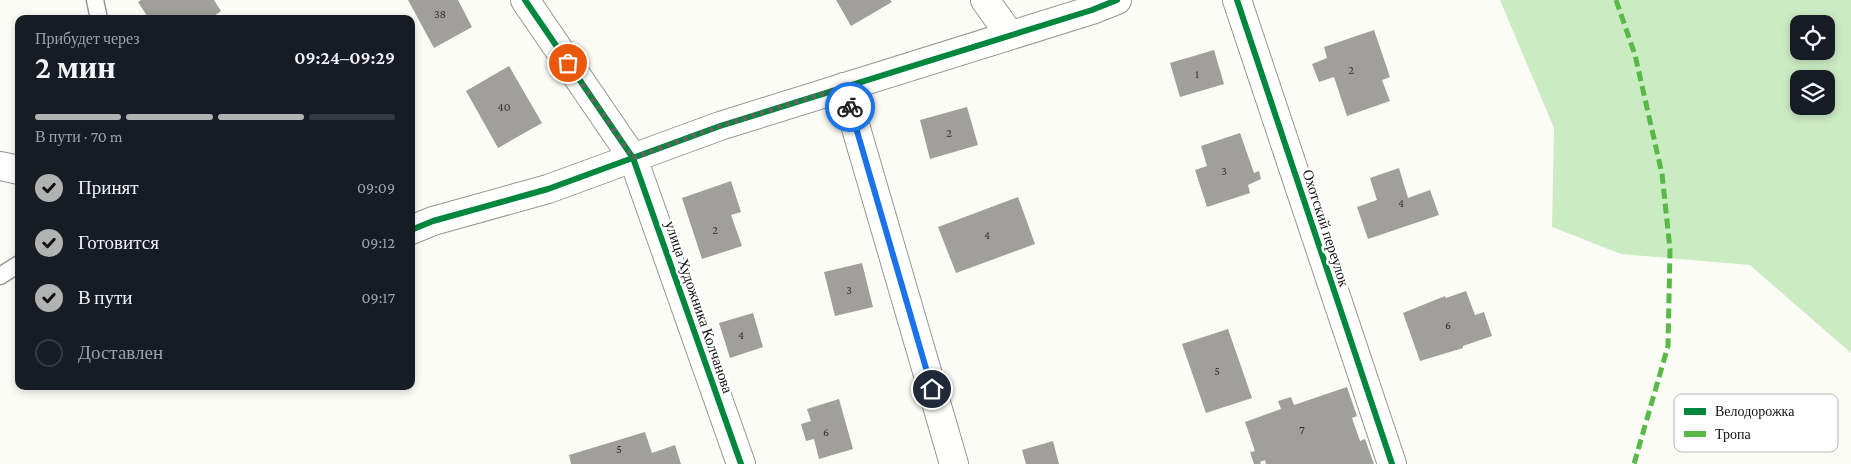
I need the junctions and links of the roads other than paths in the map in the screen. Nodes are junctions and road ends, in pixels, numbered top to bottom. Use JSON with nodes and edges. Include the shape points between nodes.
{"nodes":[{"id":1,"x":95,"y":0,"type":"edge"},
{"id":2,"x":525,"y":0,"type":"edge"},
{"id":3,"x":985,"y":0,"type":"edge"},
{"id":4,"x":1117,"y":0,"type":"edge"},
{"id":5,"x":1237,"y":0,"type":"edge"},
{"id":6,"x":98,"y":15,"type":"edge"},
{"id":7,"x":1010,"y":36,"type":"junction"},
{"id":8,"x":844,"y":87,"type":"junction"},
{"id":9,"x":633,"y":158,"type":"junction"},
{"id":10,"x":0,"y":167,"type":"edge"},
{"id":11,"x":15,"y":169,"type":"edge"},
{"id":12,"x":15,"y":181,"type":"edge"},
{"id":13,"x":415,"y":228,"type":"edge"},
{"id":14,"x":15,"y":267,"type":"edge"},
{"id":15,"x":0,"y":276,"type":"edge"},
{"id":16,"x":741,"y":464,"type":"edge"},
{"id":17,"x":954,"y":464,"type":"edge"},
{"id":18,"x":1392,"y":464,"type":"edge"}],
"edges":[{"from":1,"to":6,"type":"lane"},
{"from":2,"to":9,"type":"street","name":"улица Художника Колчанова"},
{"from":3,"to":7,"type":"street"},
{"from":4,"to":7,"type":"street"},
{"from":5,"to":18,"type":"street","name":"Охотский переулок"},
{"from":7,"to":8,"type":"street"},
{"from":8,"to":9,"type":"street","via":[[720,126]]},
{"from":8,"to":17,"type":"street"},
{"from":9,"to":13,"type":"street","via":[[548,189]]},
{"from":9,"to":16,"type":"street","name":"улица Художника Колчанова"},
{"from":10,"to":11,"type":"street"},
{"from":10,"to":12,"type":"lane"},
{"from":14,"to":15,"type":"lane"}]}
